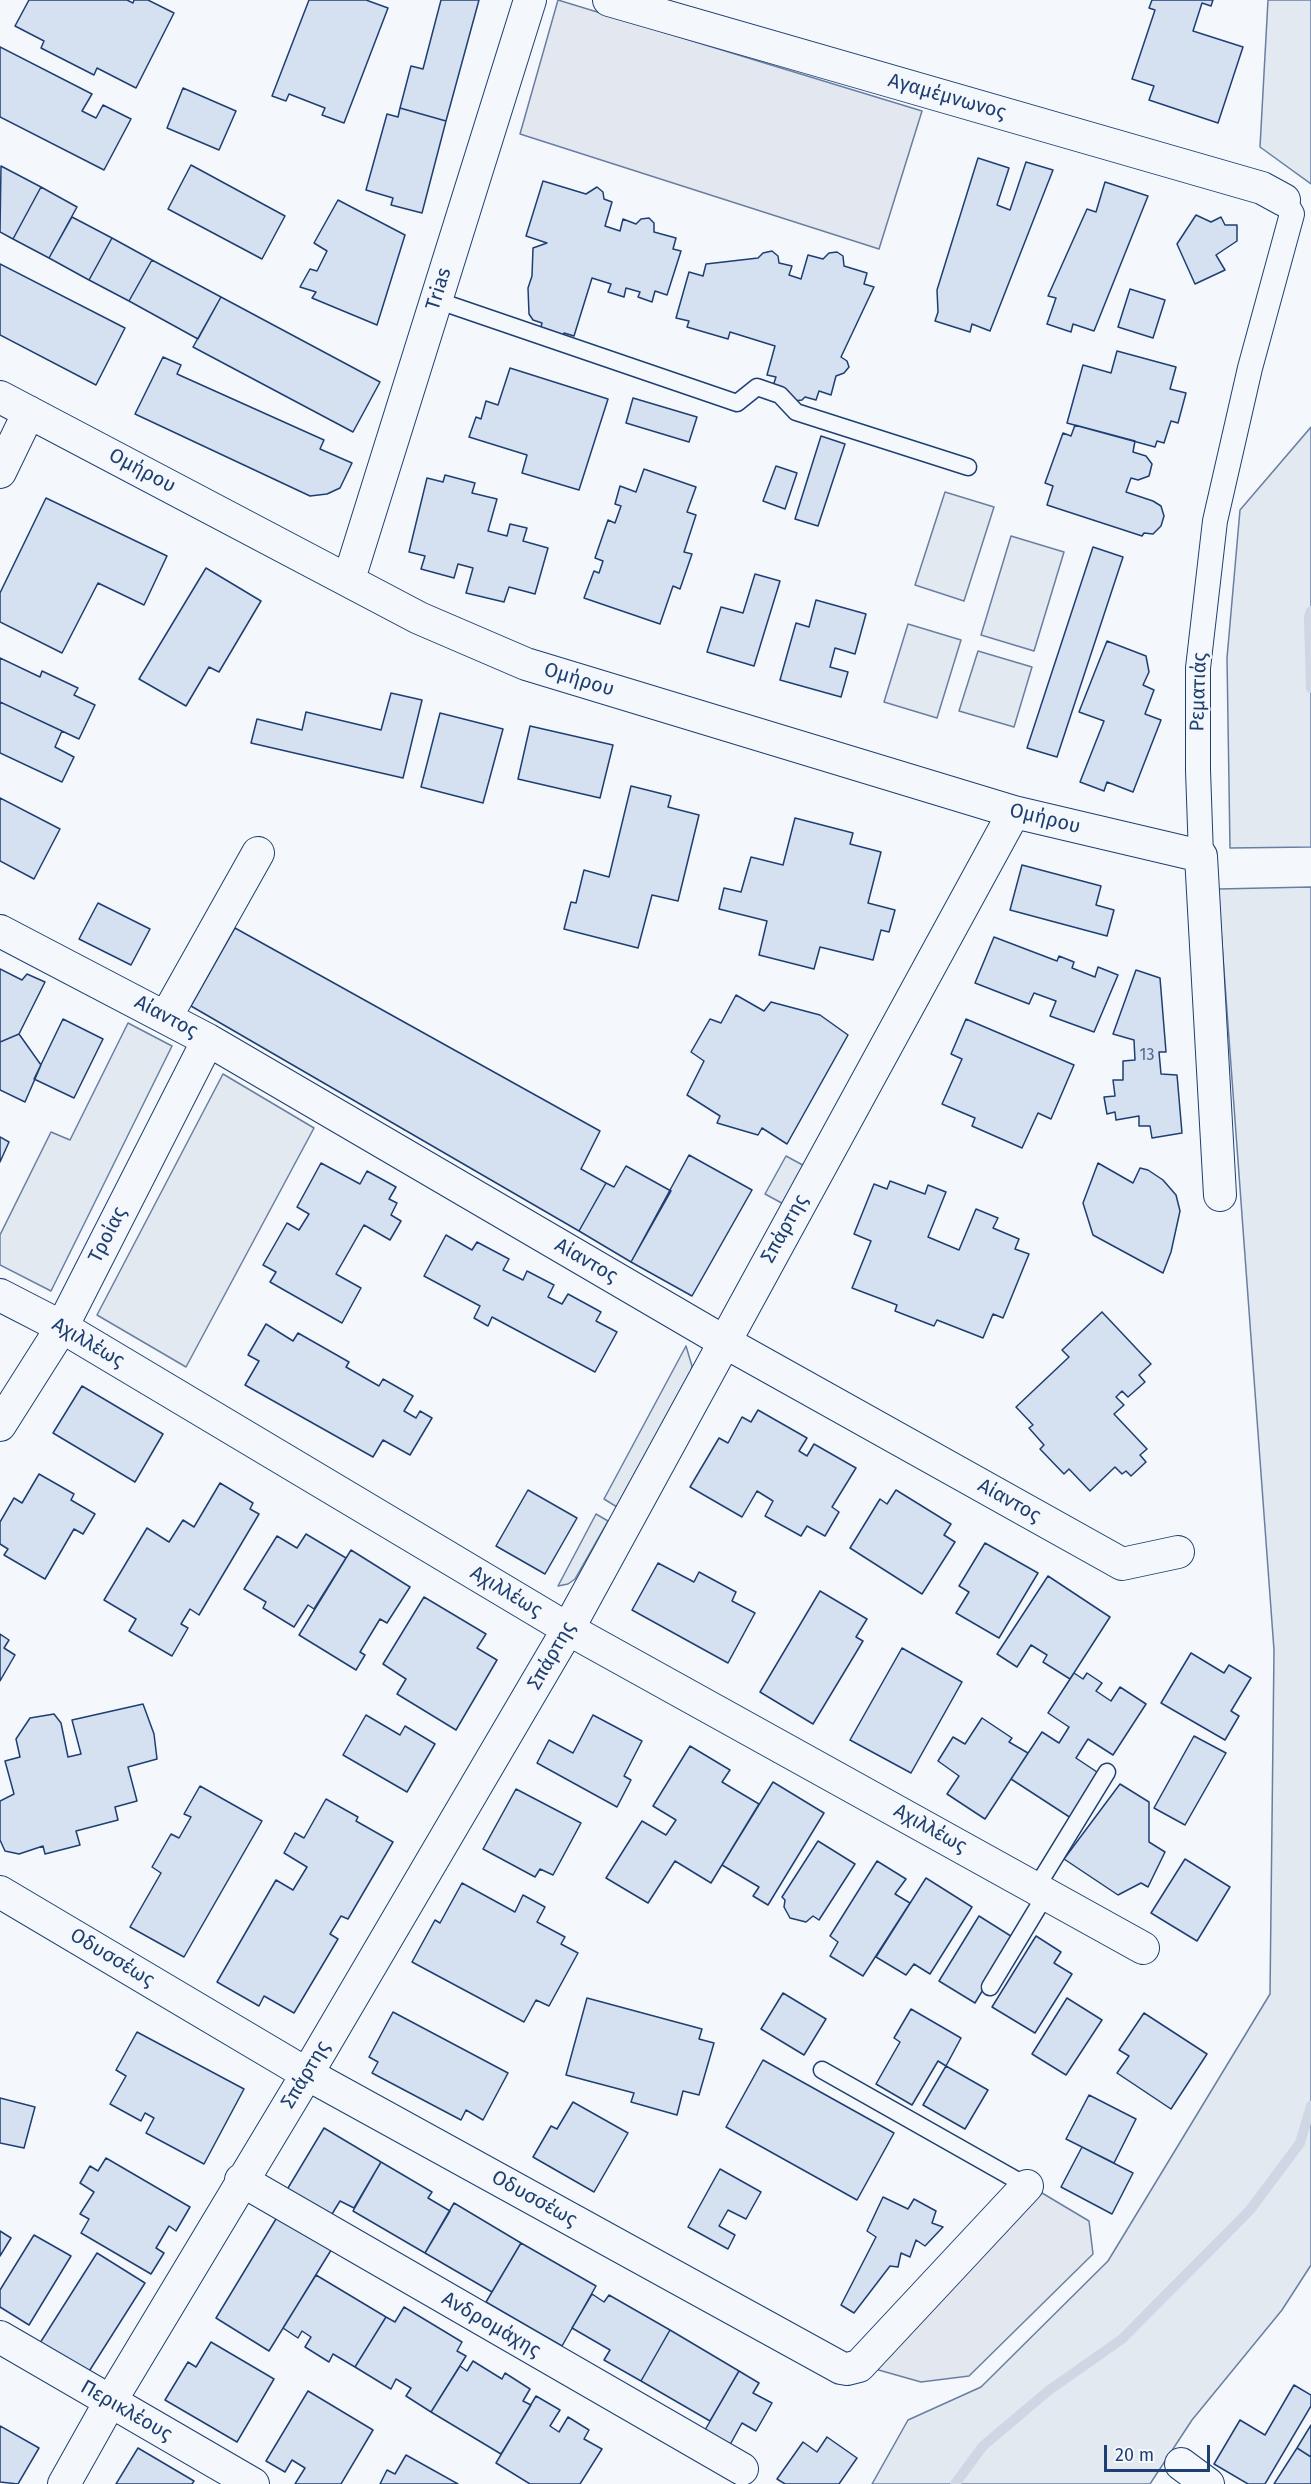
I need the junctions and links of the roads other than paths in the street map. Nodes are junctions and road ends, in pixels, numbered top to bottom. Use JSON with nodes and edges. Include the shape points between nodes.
{"nodes":[{"id":1,"x":530,"y":0,"type":"edge"},
{"id":2,"x":609,"y":0,"type":"edge"},
{"id":3,"x":1284,"y":200,"type":"joint"},
{"id":4,"x":436,"y":300,"type":"junction"},
{"id":5,"x":0,"y":397,"type":"edge"},
{"id":6,"x":29,"y":412,"type":"junction"},
{"id":7,"x":968,"y":467,"type":"dead end"},
{"id":8,"x":0,"y":472,"type":"edge"},
{"id":9,"x":349,"y":579,"type":"junction"},
{"id":10,"x":1014,"y":812,"type":"junction"},
{"id":11,"x":258,"y":853,"type":"dead end"},
{"id":12,"x":1201,"y":856,"type":"junction"},
{"id":13,"x":0,"y":932,"type":"edge"},
{"id":14,"x":166,"y":1017,"type":"junction"},
{"id":15,"x":208,"y":1040,"type":"junction"},
{"id":16,"x":1220,"y":1195,"type":"dead end"},
{"id":17,"x":0,"y":1295,"type":"edge"},
{"id":18,"x":62,"y":1327,"type":"junction"},
{"id":19,"x":723,"y":1341,"type":"junction"},
{"id":20,"x":0,"y":1425,"type":"edge"},
{"id":21,"x":1178,"y":1552,"type":"dead end"},
{"id":22,"x":568,"y":1629,"type":"junction"},
{"id":23,"x":1107,"y":1772,"type":"dead end"},
{"id":24,"x":1041,"y":1891,"type":"junction"},
{"id":25,"x":0,"y":1892,"type":"edge"},
{"id":26,"x":1143,"y":1948,"type":"dead end"},
{"id":27,"x":990,"y":1987,"type":"dead end"},
{"id":28,"x":822,"y":2070,"type":"dead end"},
{"id":29,"x":307,"y":2074,"type":"junction"},
{"id":30,"x":241,"y":2180,"type":"junction"},
{"id":31,"x":1027,"y":2186,"type":"joint"},
{"id":32,"x":0,"y":2337,"type":"edge"},
{"id":33,"x":110,"y":2402,"type":"junction"},
{"id":34,"x":1181,"y":2464,"type":"dead end"},
{"id":35,"x":742,"y":2469,"type":"dead end"},
{"id":36,"x":64,"y":2484,"type":"edge"},
{"id":37,"x":253,"y":2484,"type":"edge"},
{"id":38,"x":1208,"y":2484,"type":"edge"}],
"edges":[{"from":1,"to":4,"type":"street","name":"Trias"},
{"from":2,"to":3,"type":"street","name":"Αγαμέμνωνος","via":[[1262,188]]},
{"from":3,"to":12,"type":"street","name":"Ρεματιάς","via":[[1292,214],[1250,368],[1215,521],[1198,668]]},
{"from":4,"to":7,"type":"lane","via":[[737,403],[757,387],[780,395],[796,412]]},
{"from":4,"to":9,"type":"street","name":"Trias"},
{"from":5,"to":6,"type":"street","name":"Ομήρου"},
{"from":6,"to":8,"type":"street"},
{"from":6,"to":9,"type":"street","name":"Ομήρου"},
{"from":9,"to":10,"type":"street","name":"Ομήρου","via":[[419,618],[526,664]]},
{"from":10,"to":12,"type":"street","name":"Ομήρου"},
{"from":10,"to":19,"type":"street","name":"Σπάρτης"},
{"from":11,"to":14,"type":"street"},
{"from":12,"to":16,"type":"street","name":"Ρεματιάς"},
{"from":13,"to":14,"type":"street","name":"Αίαντος"},
{"from":14,"to":15,"type":"street","name":"Αίαντος"},
{"from":15,"to":18,"type":"street","name":"Τροίας"},
{"from":15,"to":19,"type":"street","name":"Αίαντος"},
{"from":17,"to":18,"type":"street","name":"Αχιλλέως"},
{"from":18,"to":20,"type":"street","name":"Τροίας"},
{"from":18,"to":22,"type":"street","name":"Αχιλλέως"},
{"from":19,"to":21,"type":"street","name":"Αίαντος","via":[[1122,1564]]},
{"from":19,"to":22,"type":"street","name":"Σπάρτης"},
{"from":22,"to":24,"type":"street","name":"Αχιλλέως"},
{"from":22,"to":29,"type":"street","name":"Σπάρτης"},
{"from":23,"to":24,"type":"lane"},
{"from":24,"to":26,"type":"street","name":"Αχιλλέως"},
{"from":24,"to":27,"type":"lane"},
{"from":25,"to":29,"type":"street","name":"Οδυσσέως"},
{"from":28,"to":31,"type":"lane"},
{"from":29,"to":30,"type":"street","name":"Σπάρτης"},
{"from":29,"to":31,"type":"street","name":"Οδυσσέως","via":[[847,2369],[859,2366]]},
{"from":30,"to":33,"type":"street","name":"Σπάρτης"},
{"from":30,"to":35,"type":"street","name":"Ανδρομάχης"},
{"from":32,"to":33,"type":"street","name":"Περικλέους"},
{"from":33,"to":36,"type":"street","name":"Σπάρτης"},
{"from":33,"to":37,"type":"street","name":"Περικλέους"},
{"from":34,"to":38,"type":"street"}]}
